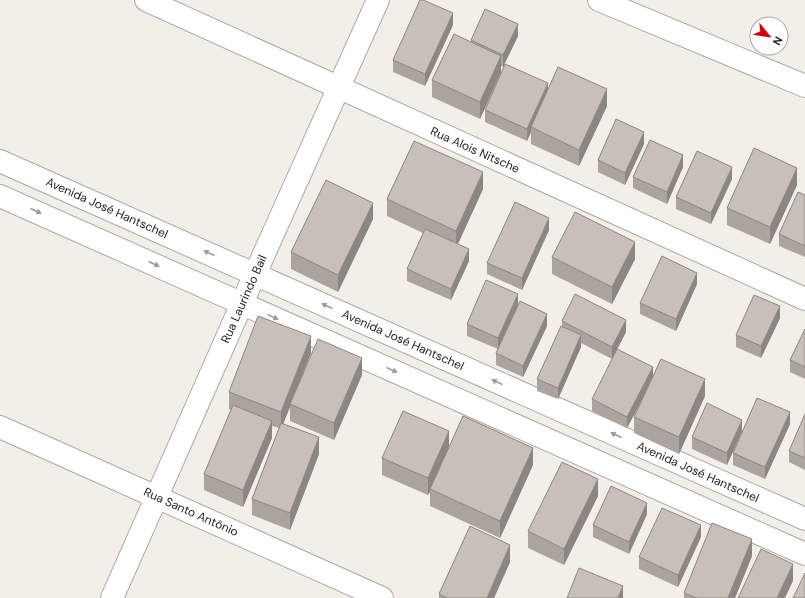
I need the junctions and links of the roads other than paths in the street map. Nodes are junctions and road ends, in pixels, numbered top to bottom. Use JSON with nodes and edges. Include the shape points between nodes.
{"nodes":[{"id":1,"x":146,"y":0,"type":"edge"},
{"id":2,"x":378,"y":0,"type":"edge"},
{"id":3,"x":599,"y":0,"type":"edge"},
{"id":4,"x":805,"y":86,"type":"edge"},
{"id":5,"x":339,"y":88,"type":"junction"},
{"id":6,"x":0,"y":161,"type":"edge"},
{"id":7,"x":0,"y":196,"type":"edge"},
{"id":8,"x":255,"y":274,"type":"junction"},
{"id":9,"x":805,"y":299,"type":"edge"},
{"id":10,"x":242,"y":304,"type":"junction"},
{"id":11,"x":0,"y":426,"type":"edge"},
{"id":12,"x":157,"y":497,"type":"junction"},
{"id":13,"x":805,"y":519,"type":"edge"},
{"id":14,"x":805,"y":554,"type":"edge"},
{"id":15,"x":112,"y":598,"type":"edge"},
{"id":16,"x":382,"y":598,"type":"edge"}],
"edges":[{"from":1,"to":5,"type":"street","name":"Rua Alois Nitsche"},
{"from":2,"to":5,"type":"street","name":"Rua Laurindo Bail"},
{"from":3,"to":4,"type":"street"},
{"from":5,"to":8,"type":"street","name":"Rua Laurindo Bail"},
{"from":5,"to":9,"type":"street","name":"Rua Alois Nitsche"},
{"from":8,"to":6,"type":"street","name":"Avenida José Hantschel","one_way":true},
{"from":7,"to":10,"type":"street","one_way":true},
{"from":8,"to":10,"type":"street","name":"Rua Laurindo Bail"},
{"from":13,"to":8,"type":"street","name":"Avenida José Hantschel","one_way":true},
{"from":10,"to":12,"type":"street","name":"Rua Laurindo Bail"},
{"from":10,"to":14,"type":"street","one_way":true},
{"from":11,"to":12,"type":"street","name":"Rua Santo Antônio"},
{"from":12,"to":15,"type":"street","name":"Rua Laurindo Bail"},
{"from":12,"to":16,"type":"street","name":"Rua Santo Antônio"}]}
